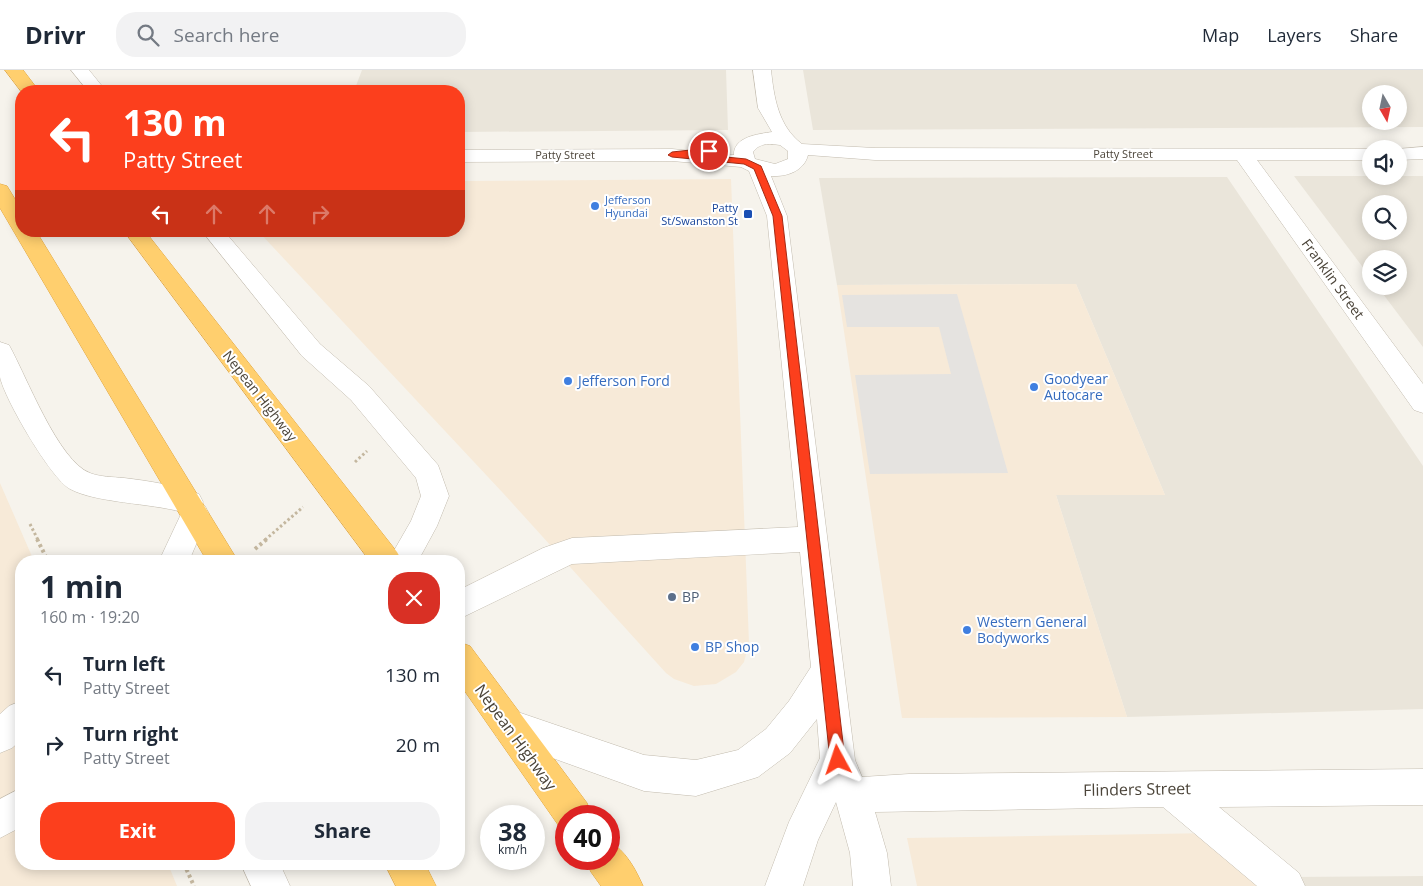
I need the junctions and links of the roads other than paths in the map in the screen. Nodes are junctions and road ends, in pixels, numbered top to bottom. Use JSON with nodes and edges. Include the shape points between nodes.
{"nodes":[{"id":1,"x":14,"y":70,"type":"edge"},
{"id":2,"x":80,"y":70,"type":"edge"},
{"id":3,"x":762,"y":70,"type":"edge"},
{"id":4,"x":25,"y":85,"type":"edge"},
{"id":5,"x":92,"y":85,"type":"edge"},
{"id":6,"x":767,"y":108,"type":"junction"},
{"id":7,"x":1423,"y":153,"type":"edge"},
{"id":8,"x":752,"y":154,"type":"junction"},
{"id":9,"x":1243,"y":154,"type":"junction"},
{"id":10,"x":1362,"y":154,"type":"edge"},
{"id":11,"x":1407,"y":154,"type":"edge"},
{"id":12,"x":792,"y":155,"type":"junction"},
{"id":13,"x":465,"y":156,"type":"edge"},
{"id":14,"x":0,"y":190,"type":"edge"},
{"id":15,"x":15,"y":216,"type":"edge"},
{"id":16,"x":777,"y":216,"type":"junction"},
{"id":17,"x":29,"y":237,"type":"edge"},
{"id":18,"x":139,"y":237,"type":"edge"},
{"id":19,"x":217,"y":237,"type":"edge"},
{"id":20,"x":0,"y":351,"type":"edge"},
{"id":21,"x":1423,"y":403,"type":"edge"},
{"id":22,"x":192,"y":508,"type":"junction"},
{"id":23,"x":814,"y":539,"type":"junction"},
{"id":24,"x":176,"y":555,"type":"edge"},
{"id":25,"x":219,"y":555,"type":"edge"},
{"id":26,"x":385,"y":555,"type":"edge"},
{"id":27,"x":396,"y":555,"type":"edge"},
{"id":28,"x":465,"y":603,"type":"edge"},
{"id":29,"x":465,"y":665,"type":"edge"},
{"id":30,"x":829,"y":668,"type":"junction"},
{"id":31,"x":15,"y":723,"type":"edge"},
{"id":32,"x":509,"y":726,"type":"junction"},
{"id":33,"x":0,"y":736,"type":"edge"},
{"id":34,"x":15,"y":741,"type":"edge"},
{"id":35,"x":0,"y":749,"type":"edge"},
{"id":36,"x":838,"y":760,"type":"junction"},
{"id":37,"x":1423,"y":788,"type":"edge"},
{"id":38,"x":1169,"y":789,"type":"junction"},
{"id":39,"x":852,"y":795,"type":"junction"},
{"id":40,"x":566,"y":805,"type":"edge"},
{"id":41,"x":15,"y":810,"type":"edge"},
{"id":42,"x":0,"y":820,"type":"edge"},
{"id":43,"x":263,"y":870,"type":"edge"},
{"id":44,"x":408,"y":870,"type":"edge"},
{"id":45,"x":612,"y":870,"type":"edge"},
{"id":46,"x":271,"y":886,"type":"edge"},
{"id":47,"x":417,"y":886,"type":"edge"},
{"id":48,"x":624,"y":886,"type":"edge"},
{"id":49,"x":784,"y":886,"type":"edge"},
{"id":50,"x":872,"y":886,"type":"edge"},
{"id":51,"x":1286,"y":886,"type":"edge"}],
"edges":[{"from":1,"to":4,"type":"highway"},
{"from":2,"to":5,"type":"street"},
{"from":3,"to":6,"type":"street"},
{"from":6,"to":8,"type":"street"},
{"from":6,"to":12,"type":"street"},
{"from":7,"to":11,"type":"street"},
{"from":8,"to":12,"type":"street","via":[[767,170]]},
{"from":8,"to":12,"type":"street","via":[[772,138]]},
{"from":8,"to":13,"type":"street","name":"Patty Street"},
{"from":8,"to":16,"type":"street"},
{"from":9,"to":10,"type":"street","name":"Patty Street"},
{"from":9,"to":12,"type":"street","name":"Patty Street"},
{"from":9,"to":21,"type":"street","name":"Franklin Street"},
{"from":12,"to":16,"type":"street"},
{"from":14,"to":15,"type":"highway"},
{"from":16,"to":23,"type":"street"},
{"from":17,"to":22,"type":"highway"},
{"from":18,"to":26,"type":"highway","name":"Nepean Highway"},
{"from":19,"to":27,"type":"street","via":[[310,350],[360,393],[428,473],[435,496],[423,526]]},
{"from":20,"to":22,"type":"street","via":[[49,446],[74,479],[160,495]]},
{"from":22,"to":24,"type":"street"},
{"from":22,"to":25,"type":"highway"},
{"from":23,"to":28,"type":"street","via":[[572,551]]},
{"from":23,"to":30,"type":"street"},
{"from":29,"to":32,"type":"highway","name":"Nepean Highway"},
{"from":30,"to":32,"type":"street","via":[[801,713],[778,741],[746,765],[696,778],[644,773]]},
{"from":30,"to":36,"type":"street"},
{"from":31,"to":33,"type":"street"},
{"from":32,"to":40,"type":"highway","name":"Nepean Highway"},
{"from":34,"to":35,"type":"street"},
{"from":36,"to":39,"type":"street"},
{"from":36,"to":49,"type":"street","via":[[802,836]]},
{"from":37,"to":38,"type":"street","name":"Flinders Street"},
{"from":38,"to":39,"type":"street","name":"Flinders Street"},
{"from":38,"to":51,"type":"street"},
{"from":39,"to":50,"type":"street","via":[[868,849]]},
{"from":41,"to":42,"type":"street"},
{"from":43,"to":46,"type":"street"},
{"from":44,"to":47,"type":"highway"},
{"from":45,"to":48,"type":"highway"}]}
